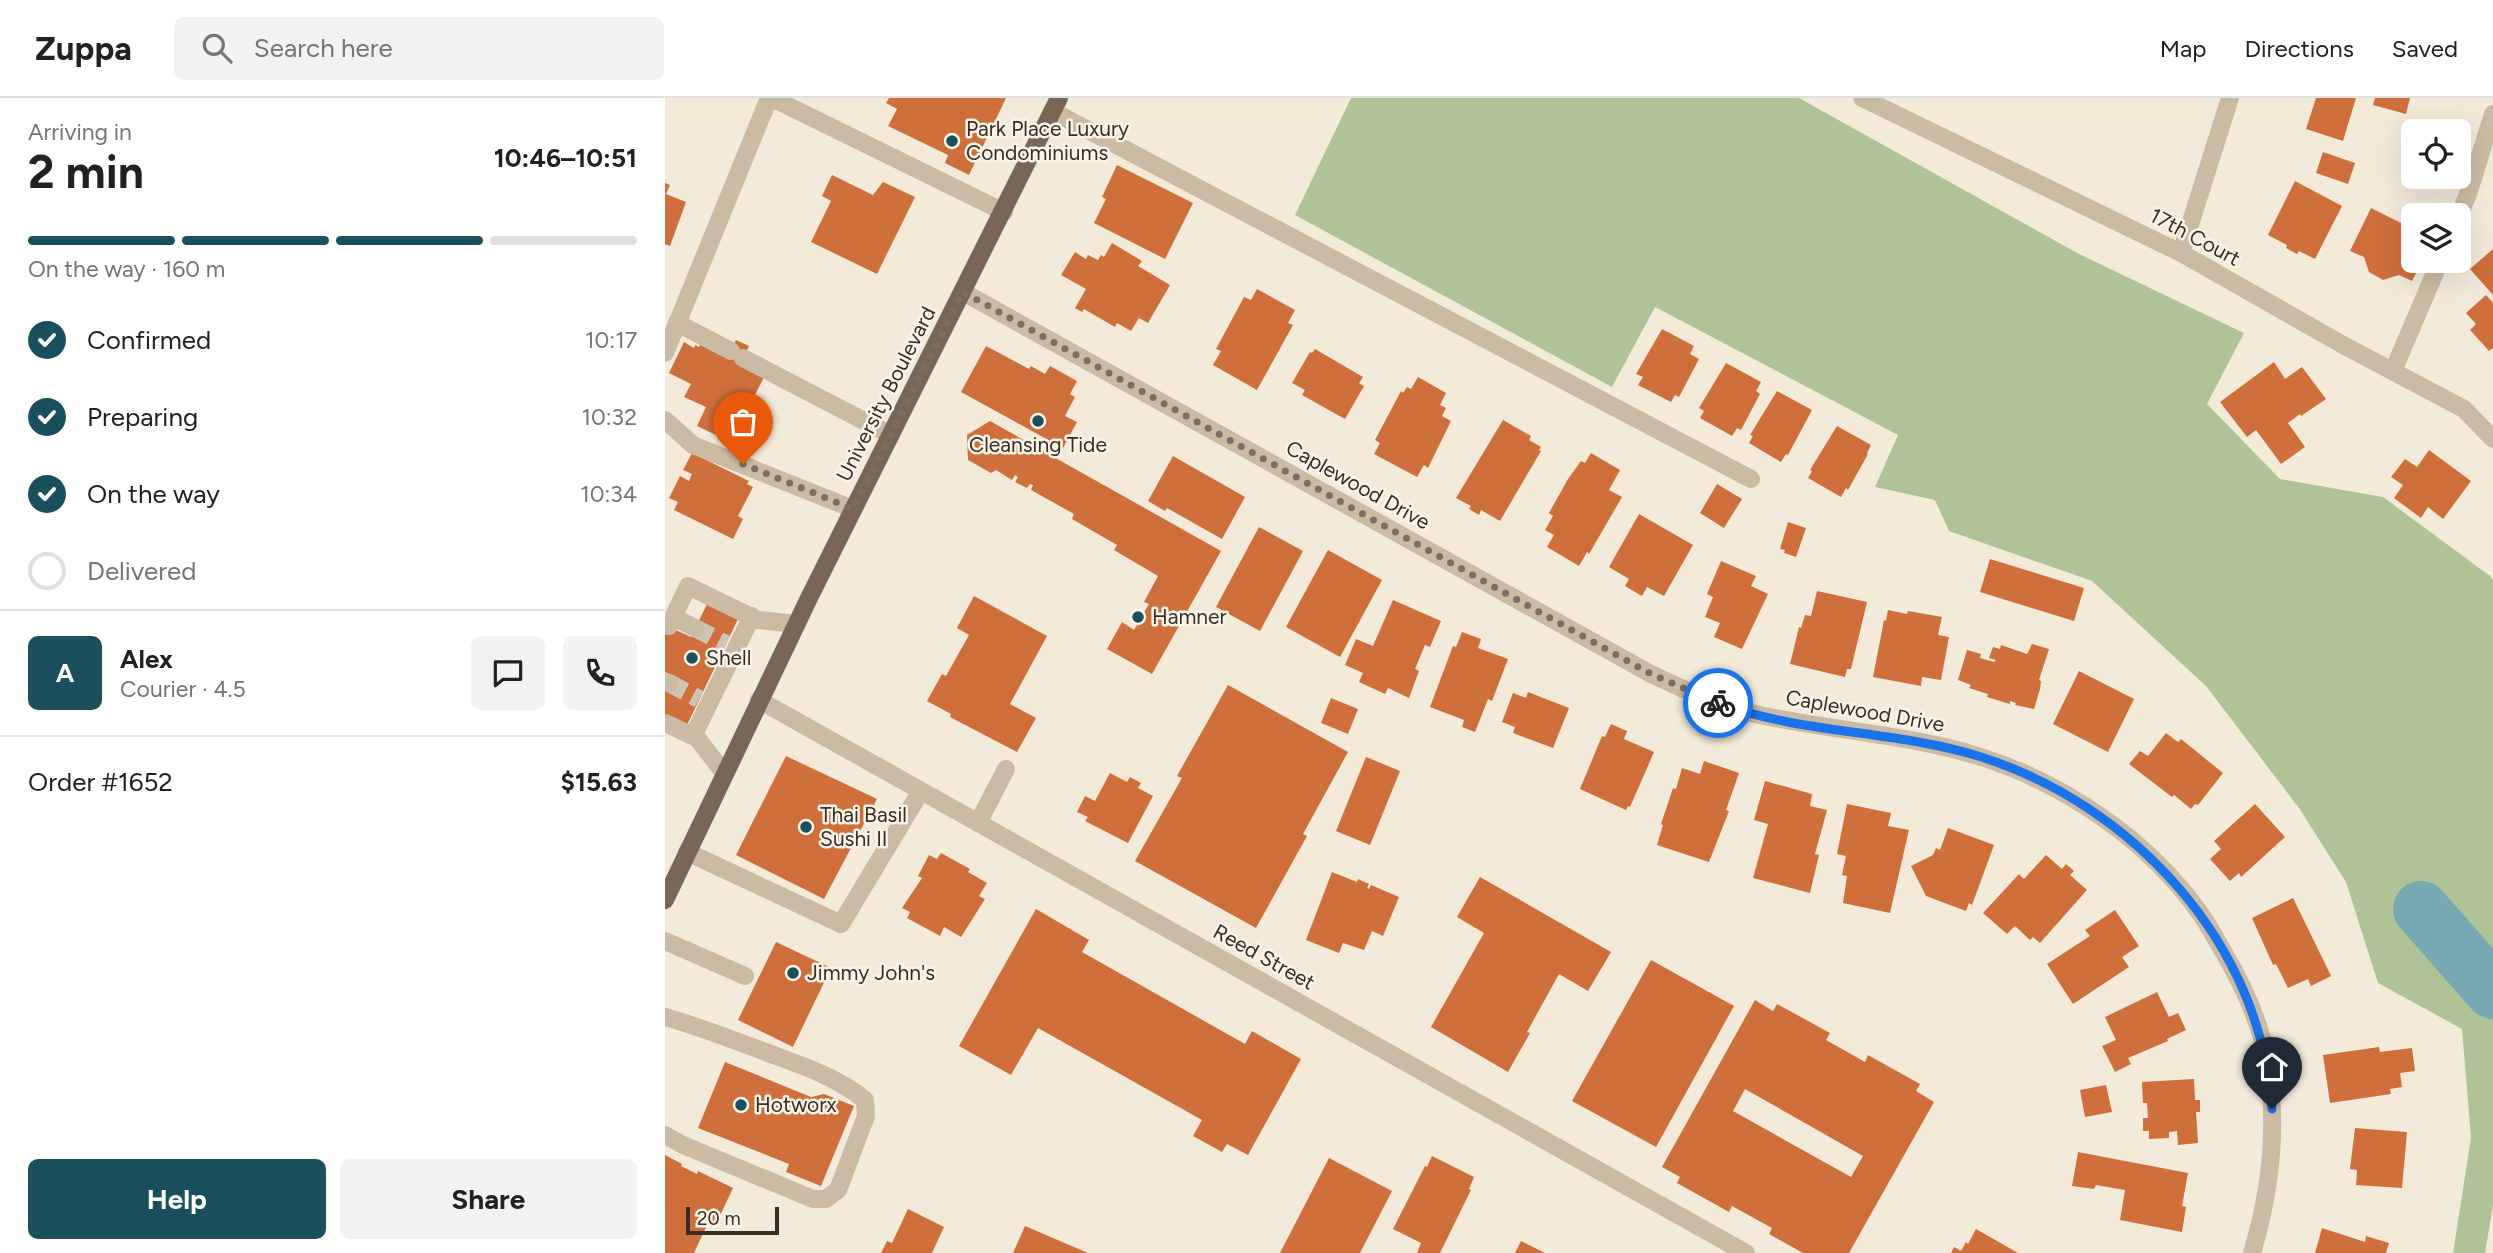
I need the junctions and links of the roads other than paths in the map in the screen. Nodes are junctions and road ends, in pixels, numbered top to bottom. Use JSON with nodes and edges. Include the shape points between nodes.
{"nodes":[{"id":1,"x":771,"y":98,"type":"edge"},
{"id":2,"x":1862,"y":98,"type":"edge"},
{"id":3,"x":2230,"y":98,"type":"edge"},
{"id":4,"x":1056,"y":105,"type":"edge"},
{"id":5,"x":2493,"y":114,"type":"edge"},
{"id":6,"x":2464,"y":203,"type":"edge"},
{"id":7,"x":1004,"y":212,"type":"junction"},
{"id":8,"x":2181,"y":253,"type":"junction"},
{"id":9,"x":2435,"y":273,"type":"edge"},
{"id":10,"x":963,"y":292,"type":"junction"},
{"id":11,"x":677,"y":323,"type":"junction"},
{"id":12,"x":665,"y":353,"type":"edge"},
{"id":13,"x":2393,"y":371,"type":"junction"},
{"id":14,"x":665,"y":420,"type":"edge"},
{"id":15,"x":891,"y":435,"type":"junction"},
{"id":16,"x":2493,"y":439,"type":"edge"},
{"id":17,"x":1751,"y":479,"type":"dead end"},
{"id":18,"x":853,"y":509,"type":"junction"},
{"id":19,"x":752,"y":616,"type":"junction"},
{"id":20,"x":797,"y":624,"type":"junction"},
{"id":21,"x":695,"y":628,"type":"tunnel mouth"},
{"id":22,"x":759,"y":700,"type":"junction"},
{"id":23,"x":665,"y":723,"type":"edge"},
{"id":24,"x":693,"y":736,"type":"junction"},
{"id":25,"x":1006,"y":769,"type":"dead end"},
{"id":26,"x":725,"y":774,"type":"junction"},
{"id":27,"x":921,"y":791,"type":"junction"},
{"id":28,"x":978,"y":823,"type":"junction"},
{"id":29,"x":688,"y":852,"type":"junction"},
{"id":30,"x":665,"y":900,"type":"edge"},
{"id":31,"x":665,"y":941,"type":"edge"},
{"id":32,"x":745,"y":976,"type":"dead end"},
{"id":33,"x":665,"y":1017,"type":"edge"},
{"id":34,"x":665,"y":1135,"type":"edge"},
{"id":35,"x":1746,"y":1253,"type":"edge"},
{"id":36,"x":2252,"y":1253,"type":"edge"}],
"edges":[{"from":1,"to":7,"type":"street"},
{"from":1,"to":11,"type":"street"},
{"from":2,"to":8,"type":"street","name":"17th Court"},
{"from":3,"to":8,"type":"street"},
{"from":4,"to":7,"type":"main road","name":"University Boulevard"},
{"from":4,"to":17,"type":"street"},
{"from":5,"to":6,"type":"street"},
{"from":7,"to":10,"type":"main road","name":"University Boulevard"},
{"from":8,"to":13,"type":"street","name":"17th Court"},
{"from":9,"to":13,"type":"street"},
{"from":10,"to":15,"type":"main road","name":"University Boulevard"},
{"from":10,"to":36,"type":"street","name":"Caplewood Drive","via":[[1675,685],[1753,714],[1977,756],[2051,788],[2125,835],[2166,873],[2202,916],[2233,968],[2259,1028],[2267,1059],[2273,1129],[2271,1173]]},
{"from":11,"to":12,"type":"street"},
{"from":11,"to":15,"type":"street"},
{"from":13,"to":16,"type":"street","name":"17th Court","via":[[2464,409]]},
{"from":14,"to":18,"type":"street","via":[[693,444]]},
{"from":15,"to":18,"type":"main road","name":"University Boulevard"},
{"from":18,"to":20,"type":"main road","name":"University Boulevard"},
{"from":19,"to":20,"type":"street"},
{"from":19,"to":21,"type":"street","via":[[688,586],[671,622]]},
{"from":19,"to":24,"type":"street","via":[[731,646]]},
{"from":20,"to":22,"type":"main road","name":"University Boulevard"},
{"from":22,"to":26,"type":"main road","name":"University Boulevard"},
{"from":22,"to":27,"type":"street","name":"Reed Street"},
{"from":23,"to":24,"type":"street"},
{"from":24,"to":26,"type":"street"},
{"from":25,"to":28,"type":"street"},
{"from":26,"to":29,"type":"main road","name":"University Boulevard"},
{"from":27,"to":28,"type":"street","name":"Reed Street"},
{"from":27,"to":29,"type":"street","via":[[841,924]]},
{"from":28,"to":35,"type":"street","name":"Reed Street"},
{"from":29,"to":30,"type":"main road","name":"University Boulevard"},
{"from":31,"to":32,"type":"street"},
{"from":33,"to":34,"type":"street","via":[[810,1069],[865,1100],[866,1116],[838,1190],[825,1199],[813,1199]]}]}
